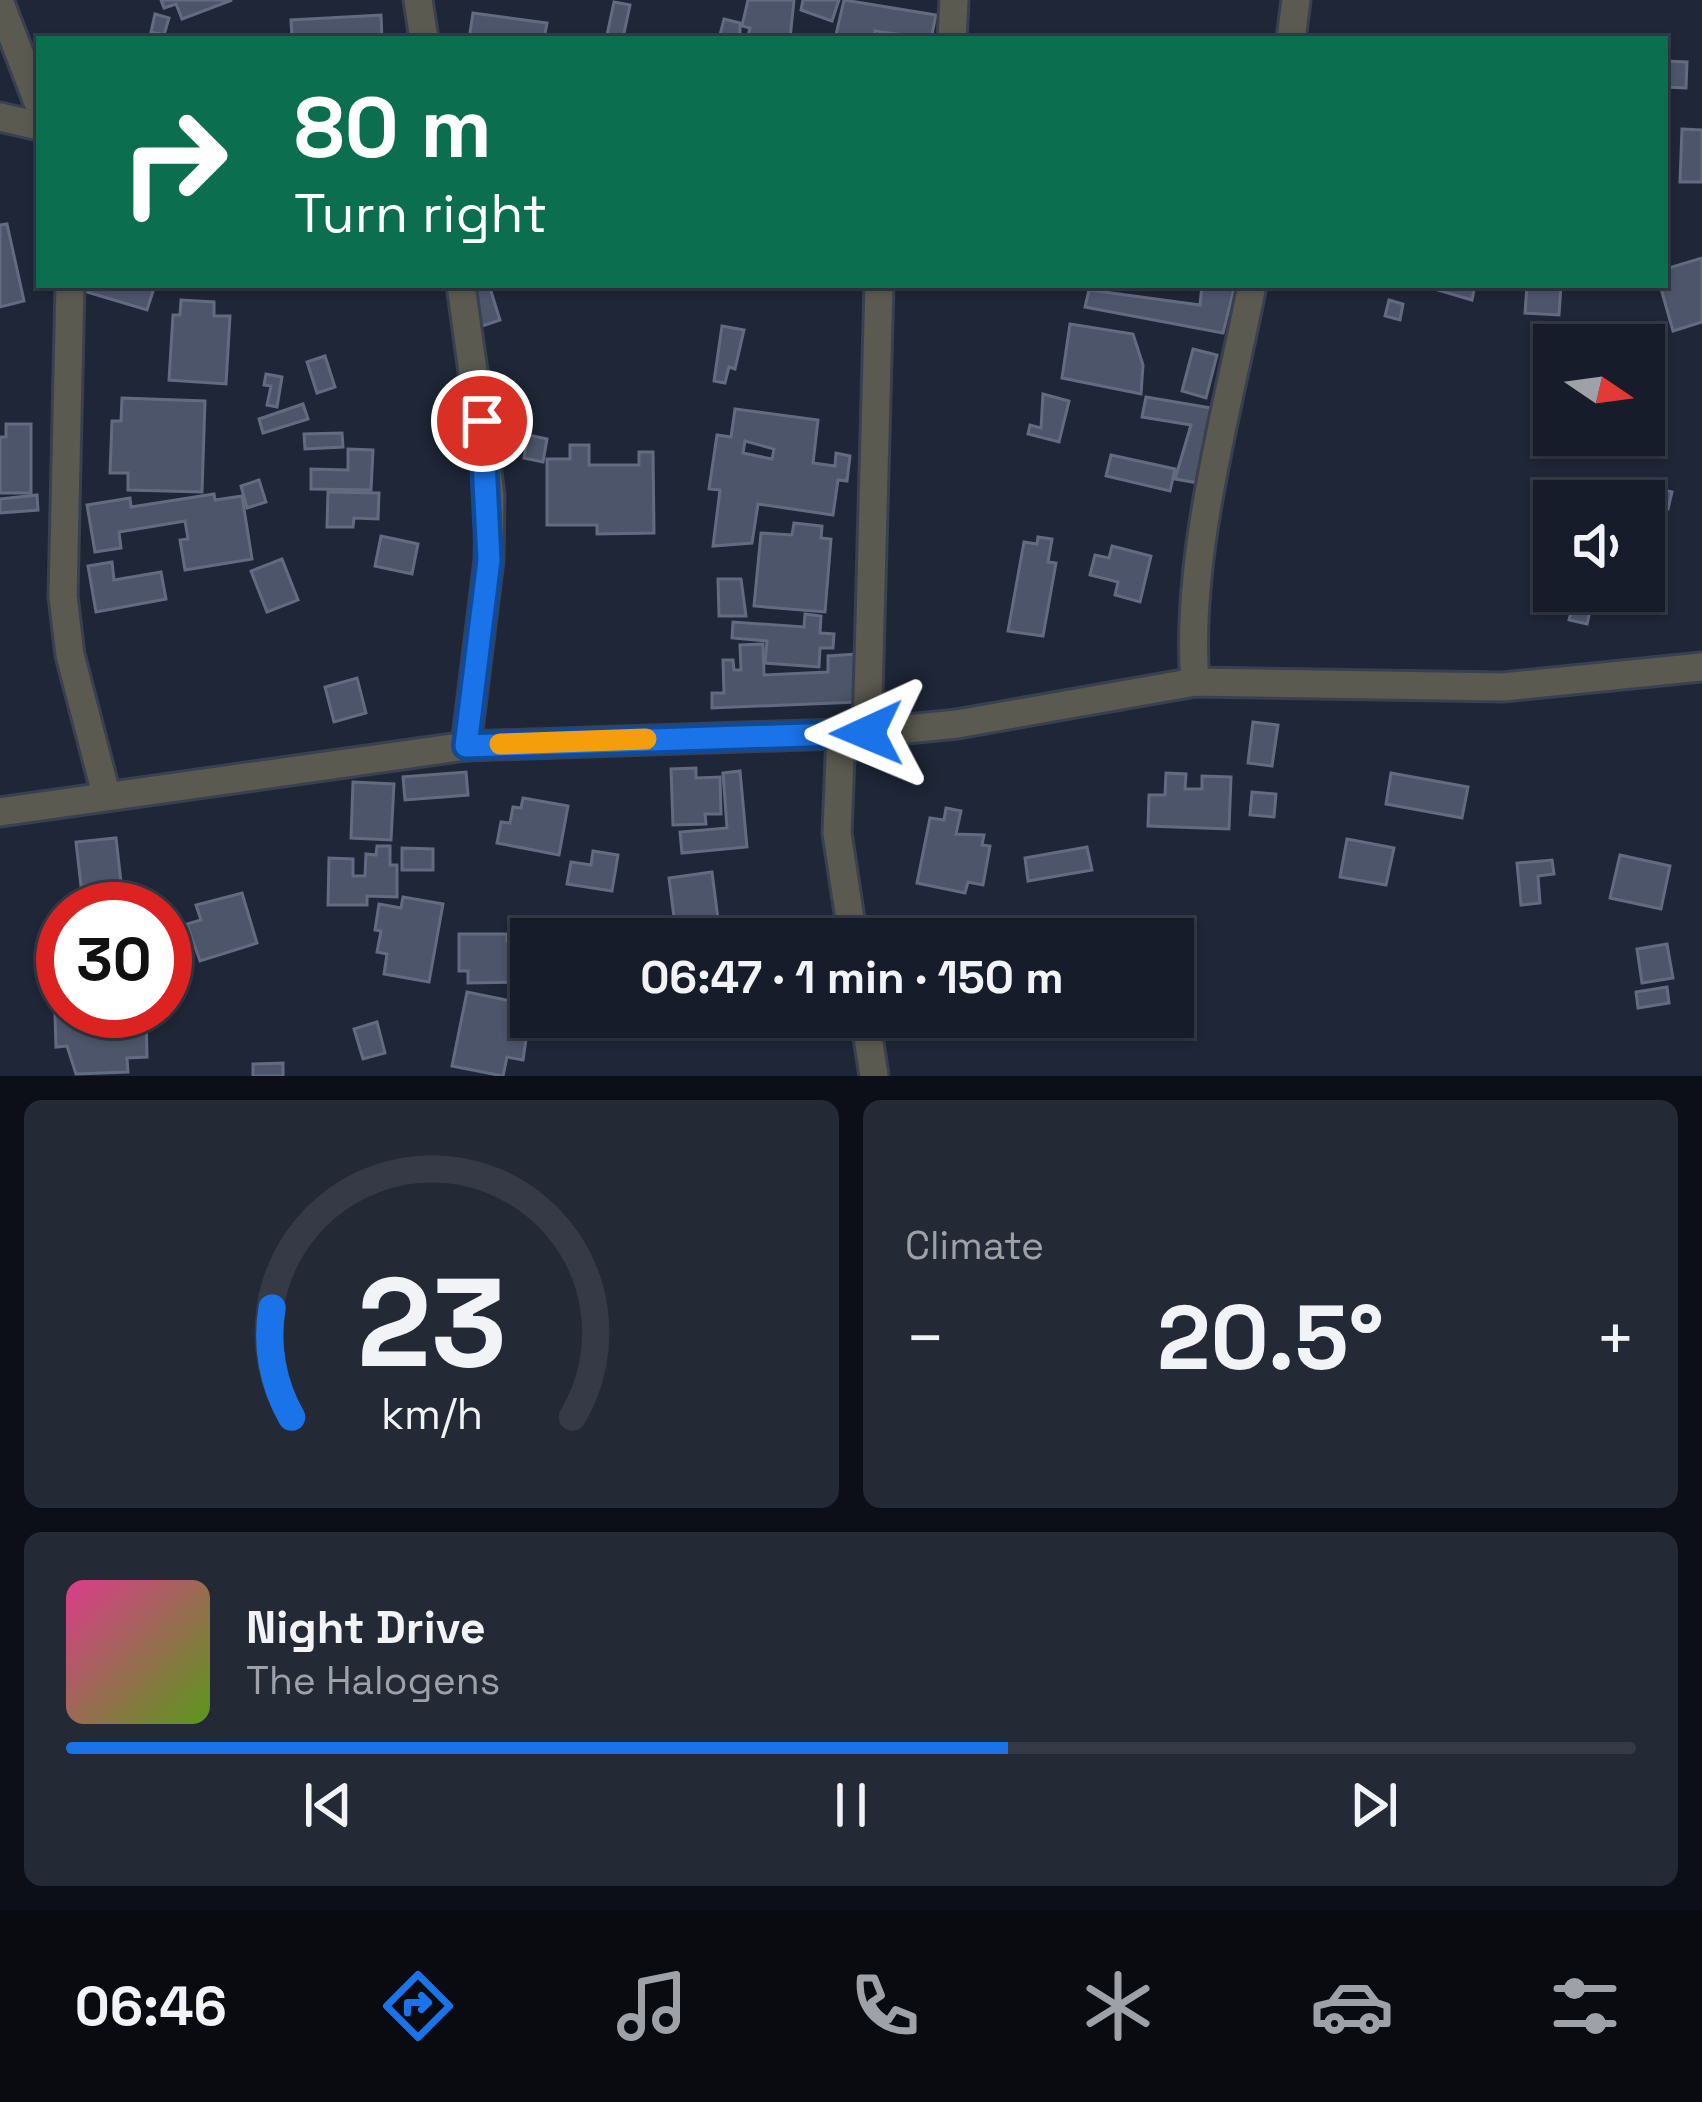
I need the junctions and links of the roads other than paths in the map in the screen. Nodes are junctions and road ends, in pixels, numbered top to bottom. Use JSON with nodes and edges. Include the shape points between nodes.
{"nodes":[{"id":1,"x":418,"y":0,"type":"edge"},
{"id":2,"x":954,"y":0,"type":"edge"},
{"id":3,"x":1296,"y":0,"type":"edge"},
{"id":4,"x":0,"y":3,"type":"edge"},
{"id":5,"x":424,"y":36,"type":"edge"},
{"id":6,"x":952,"y":36,"type":"edge"},
{"id":7,"x":1291,"y":36,"type":"edge"},
{"id":8,"x":36,"y":97,"type":"edge"},
{"id":9,"x":0,"y":118,"type":"edge"},
{"id":10,"x":36,"y":125,"type":"edge"},
{"id":11,"x":70,"y":288,"type":"edge"},
{"id":12,"x":461,"y":288,"type":"edge"},
{"id":13,"x":879,"y":288,"type":"edge"},
{"id":14,"x":1251,"y":288,"type":"edge"},
{"id":15,"x":1702,"y":667,"type":"edge"},
{"id":16,"x":1196,"y":682,"type":"junction"},
{"id":17,"x":854,"y":733,"type":"junction"},
{"id":18,"x":466,"y":746,"type":"junction"},
{"id":19,"x":106,"y":794,"type":"junction"},
{"id":20,"x":0,"y":812,"type":"edge"},
{"id":21,"x":850,"y":918,"type":"edge"},
{"id":22,"x":868,"y":1038,"type":"edge"},
{"id":23,"x":874,"y":1076,"type":"edge"}],
"edges":[{"from":1,"to":5,"type":"street"},
{"from":2,"to":6,"type":"street"},
{"from":3,"to":7,"type":"street"},
{"from":4,"to":8,"type":"street"},
{"from":9,"to":10,"type":"street"},
{"from":11,"to":19,"type":"street","via":[[63,596]]},
{"from":12,"to":18,"type":"street","via":[[490,495]]},
{"from":13,"to":17,"type":"street"},
{"from":14,"to":16,"type":"street","via":[[1208,520],[1192,640]]},
{"from":15,"to":16,"type":"street","via":[[1503,687]]},
{"from":16,"to":17,"type":"street","via":[[957,724]]},
{"from":17,"to":18,"type":"street"},
{"from":17,"to":21,"type":"street","via":[[837,833]]},
{"from":18,"to":19,"type":"street"},
{"from":19,"to":20,"type":"street"},
{"from":22,"to":23,"type":"street"}]}
